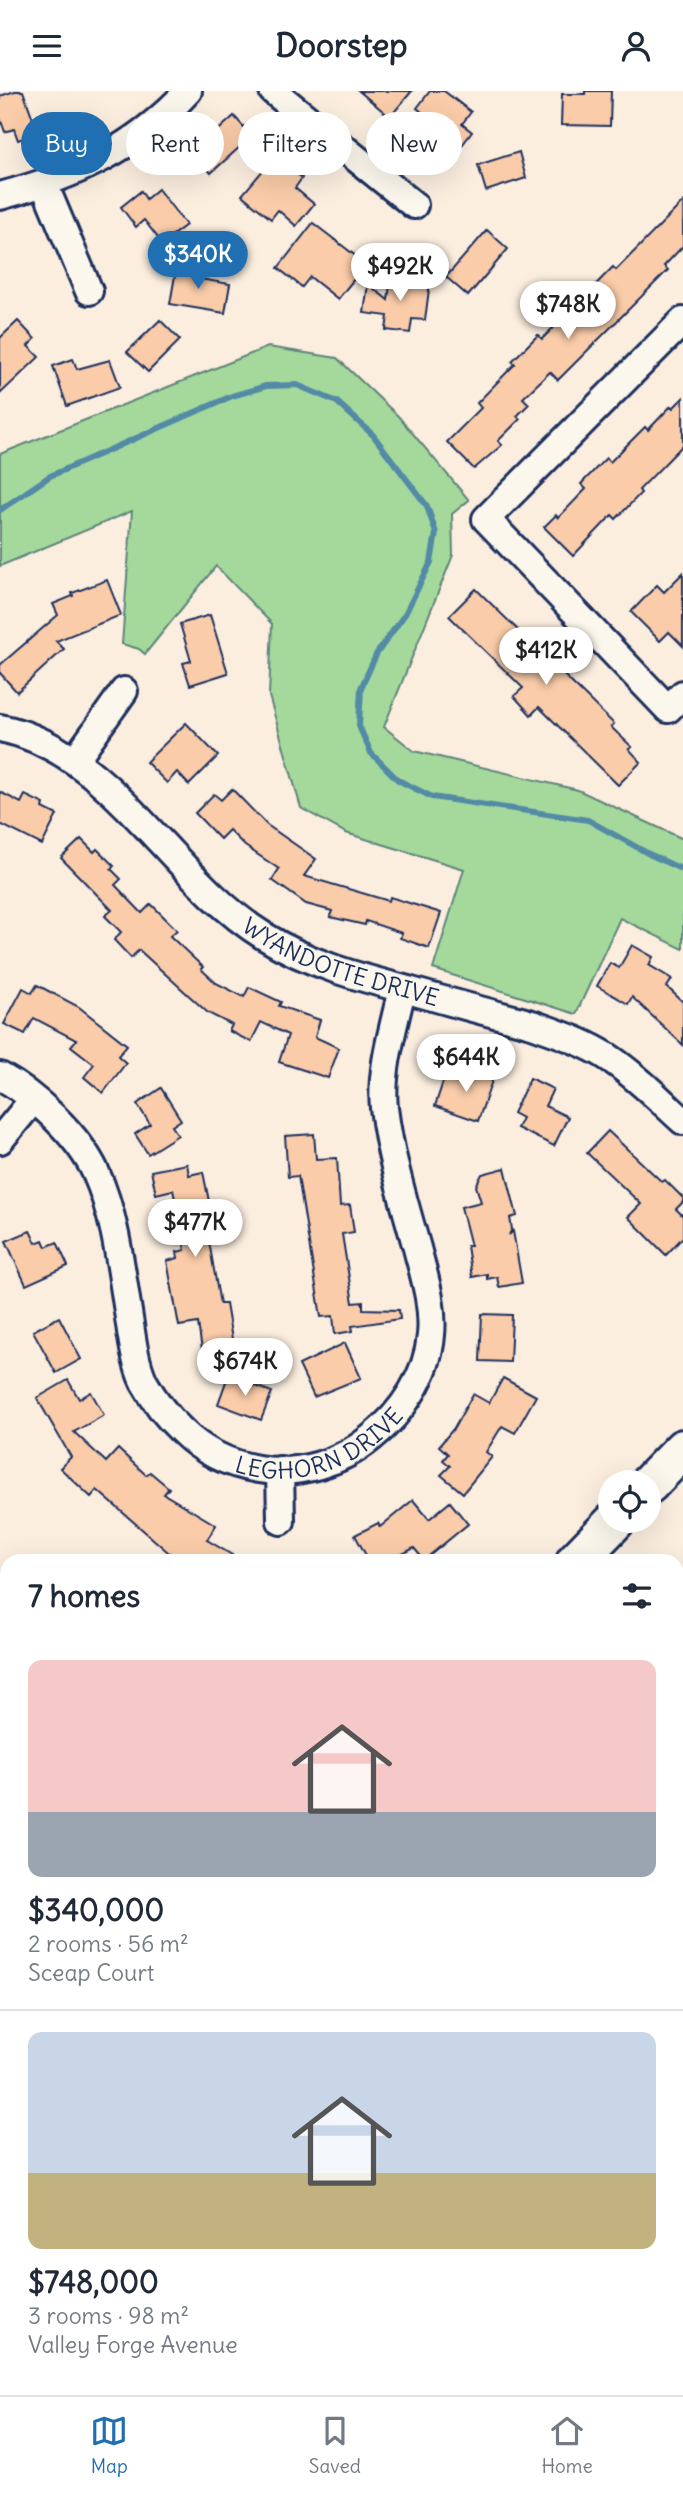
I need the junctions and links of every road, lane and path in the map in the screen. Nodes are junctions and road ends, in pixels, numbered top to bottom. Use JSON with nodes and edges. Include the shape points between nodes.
{"nodes":[{"id":1,"x":188,"y":91,"type":"edge"},
{"id":2,"x":273,"y":91,"type":"edge"},
{"id":3,"x":44,"y":184,"type":"junction"},
{"id":4,"x":0,"y":196,"type":"edge"},
{"id":5,"x":414,"y":205,"type":"dead end"},
{"id":6,"x":89,"y":291,"type":"dead end"},
{"id":7,"x":683,"y":321,"type":"edge"},
{"id":8,"x":124,"y":691,"type":"dead end"},
{"id":9,"x":683,"y":694,"type":"edge"},
{"id":10,"x":0,"y":728,"type":"edge"},
{"id":11,"x":75,"y":759,"type":"junction"},
{"id":12,"x":402,"y":989,"type":"junction"},
{"id":13,"x":0,"y":1076,"type":"edge"},
{"id":14,"x":33,"y":1100,"type":"junction"},
{"id":15,"x":683,"y":1121,"type":"edge"},
{"id":16,"x":0,"y":1140,"type":"edge"},
{"id":17,"x":683,"y":1449,"type":"edge"},
{"id":18,"x":280,"y":1470,"type":"junction"},
{"id":19,"x":661,"y":1472,"type":"edge"},
{"id":20,"x":281,"y":1521,"type":"dead end"},
{"id":21,"x":603,"y":1533,"type":"edge"},
{"id":22,"x":583,"y":1554,"type":"edge"}],
"edges":[{"from":1,"to":3,"type":"street","via":[[120,147],[90,166]]},
{"from":2,"to":5,"type":"street"},
{"from":3,"to":4,"type":"street"},
{"from":3,"to":6,"type":"street"},
{"from":7,"to":9,"type":"street","via":[[486,519],[668,709]]},
{"from":8,"to":11,"type":"street"},
{"from":10,"to":11,"type":"street","name":"WYANDOTTE DRIVE","via":[[46,742]]},
{"from":11,"to":12,"type":"street","name":"WYANDOTTE DRIVE","via":[[217,899],[263,936],[330,968]]},
{"from":12,"to":15,"type":"street","name":"WYANDOTTE DRIVE","via":[[561,1034],[607,1056]]},
{"from":12,"to":18,"type":"street","name":"LEGHORN DRIVE","via":[[385,1072],[384,1105],[431,1310],[424,1365],[397,1412],[365,1443],[331,1462]]},
{"from":13,"to":14,"type":"street","name":"LEGHORN DRIVE"},
{"from":14,"to":16,"type":"street"},
{"from":14,"to":18,"type":"street","name":"LEGHORN DRIVE","via":[[68,1131],[95,1172],[114,1230],[143,1380],[164,1414],[195,1443],[220,1458],[242,1466]]},
{"from":17,"to":19,"type":"main road"},
{"from":18,"to":20,"type":"street"},
{"from":21,"to":22,"type":"main road"}]}
